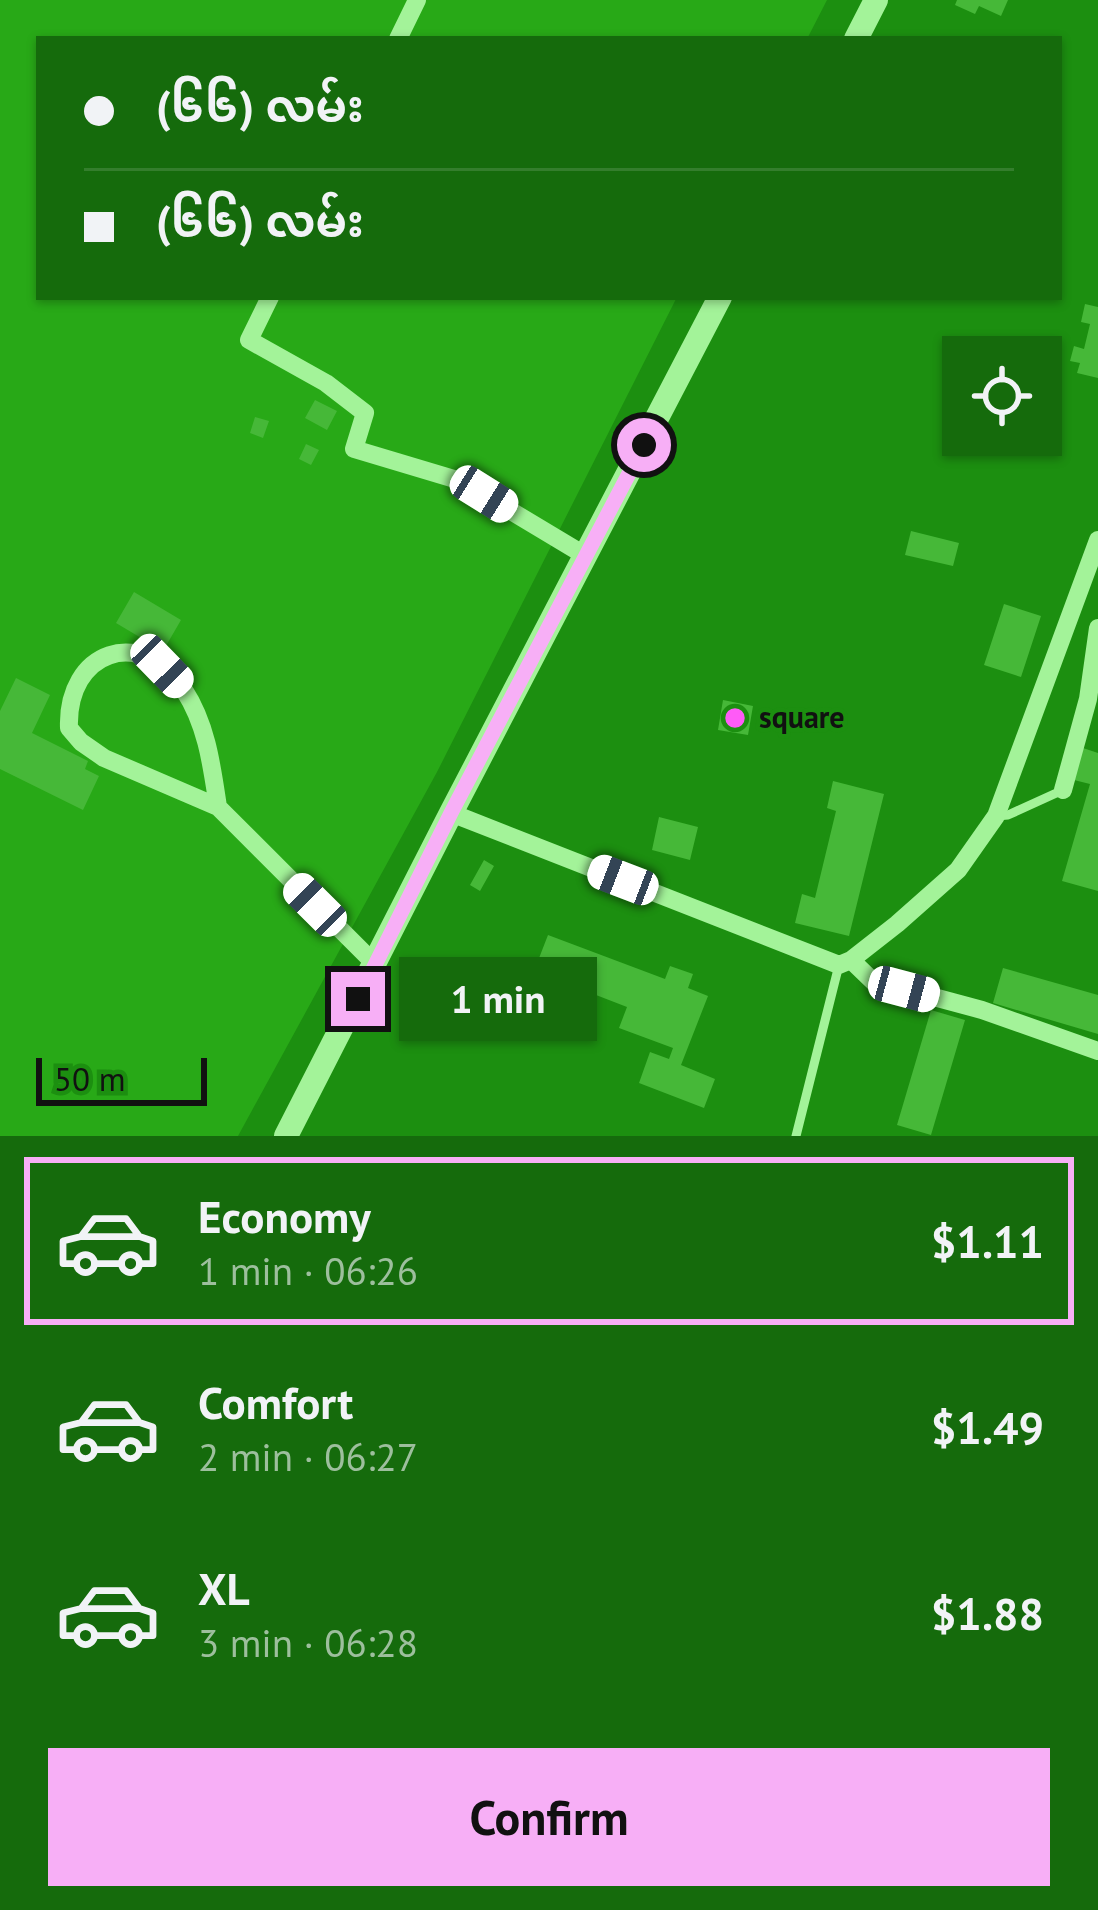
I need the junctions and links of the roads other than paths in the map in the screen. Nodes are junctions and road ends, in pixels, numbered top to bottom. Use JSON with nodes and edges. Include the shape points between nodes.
{"nodes":[{"id":1,"x":417,"y":0,"type":"edge"},
{"id":2,"x":876,"y":0,"type":"edge"},
{"id":3,"x":399,"y":36,"type":"edge"},
{"id":4,"x":858,"y":36,"type":"edge"},
{"id":5,"x":269,"y":300,"type":"edge"},
{"id":6,"x":718,"y":300,"type":"edge"},
{"id":7,"x":1098,"y":540,"type":"edge"},
{"id":8,"x":586,"y":556,"type":"junction"},
{"id":9,"x":1098,"y":628,"type":"edge"},
{"id":10,"x":1063,"y":790,"type":"joint"},
{"id":11,"x":218,"y":807,"type":"junction"},
{"id":12,"x":451,"y":813,"type":"junction"},
{"id":13,"x":996,"y":816,"type":"junction"},
{"id":14,"x":845,"y":962,"type":"junction"},
{"id":15,"x":376,"y":965,"type":"junction"},
{"id":16,"x":1098,"y":1051,"type":"edge"},
{"id":17,"x":286,"y":1136,"type":"edge"},
{"id":18,"x":796,"y":1136,"type":"edge"}],
"edges":[{"from":1,"to":3,"type":"street"},
{"from":2,"to":4,"type":"street"},
{"from":5,"to":8,"type":"street","via":[[249,340],[365,413],[354,449],[461,481]]},
{"from":6,"to":8,"type":"street"},
{"from":7,"to":13,"type":"street"},
{"from":8,"to":12,"type":"street"},
{"from":9,"to":10,"type":"street"},
{"from":10,"to":13,"type":"lane"},
{"from":11,"to":11,"type":"street","via":[[104,758],[69,728],[72,694],[105,655],[147,656],[183,688],[202,726]]},
{"from":11,"to":15,"type":"street"},
{"from":12,"to":14,"type":"street"},
{"from":12,"to":15,"type":"street"},
{"from":13,"to":14,"type":"street","via":[[958,870]]},
{"from":14,"to":16,"type":"street","via":[[879,987],[982,1010]]},
{"from":14,"to":18,"type":"lane"},
{"from":15,"to":17,"type":"street"}]}
